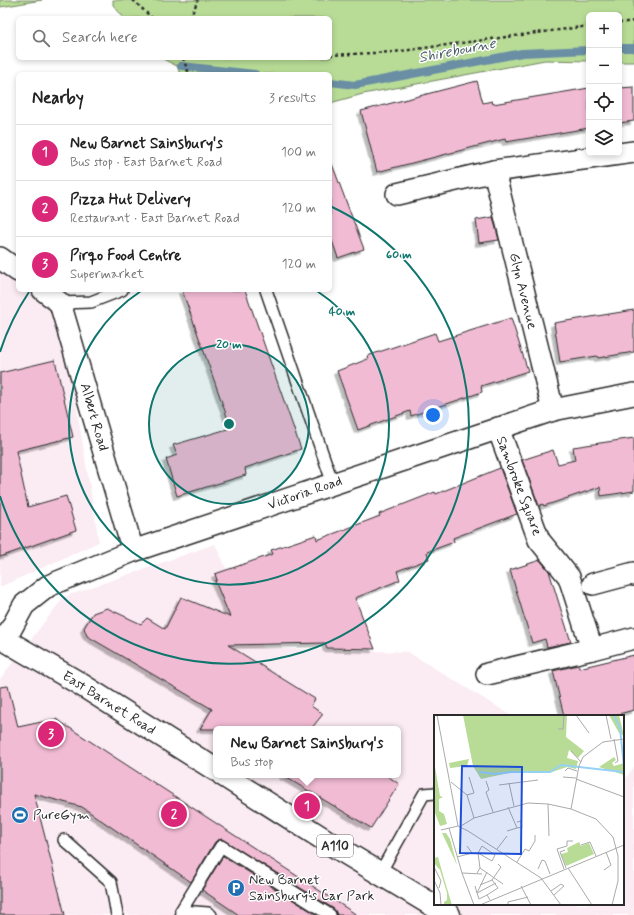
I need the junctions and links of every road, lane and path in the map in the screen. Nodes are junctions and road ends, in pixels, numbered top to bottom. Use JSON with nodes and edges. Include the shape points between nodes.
{"nodes":[{"id":1,"x":133,"y":0,"type":"edge"},
{"id":2,"x":198,"y":0,"type":"edge"},
{"id":3,"x":150,"y":16,"type":"edge"},
{"id":4,"x":191,"y":16,"type":"edge"},
{"id":5,"x":634,"y":21,"type":"edge"},
{"id":6,"x":622,"y":23,"type":"edge"},
{"id":7,"x":586,"y":26,"type":"edge"},
{"id":8,"x":332,"y":55,"type":"edge"},
{"id":9,"x":184,"y":60,"type":"edge"},
{"id":10,"x":188,"y":72,"type":"edge"},
{"id":11,"x":634,"y":152,"type":"edge"},
{"id":12,"x":494,"y":171,"type":"junction"},
{"id":13,"x":397,"y":194,"type":"dead end"},
{"id":14,"x":0,"y":258,"type":"edge"},
{"id":15,"x":16,"y":270,"type":"edge"},
{"id":16,"x":46,"y":292,"type":"edge"},
{"id":17,"x":117,"y":292,"type":"edge"},
{"id":18,"x":267,"y":292,"type":"edge"},
{"id":19,"x":60,"y":303,"type":"junction"},
{"id":20,"x":634,"y":394,"type":"edge"},
{"id":21,"x":553,"y":410,"type":"junction"},
{"id":22,"x":498,"y":428,"type":"junction"},
{"id":23,"x":333,"y":484,"type":"junction"},
{"id":24,"x":133,"y":551,"type":"junction"},
{"id":25,"x":634,"y":575,"type":"edge"},
{"id":26,"x":593,"y":584,"type":"dead end"},
{"id":27,"x":634,"y":638,"type":"edge"},
{"id":28,"x":2,"y":639,"type":"edge"},
{"id":29,"x":592,"y":649,"type":"junction"},
{"id":30,"x":487,"y":674,"type":"dead end"},
{"id":31,"x":213,"y":768,"type":"edge"},
{"id":32,"x":228,"y":778,"type":"edge"},
{"id":33,"x":434,"y":793,"type":"edge"},
{"id":34,"x":64,"y":840,"type":"dead end"},
{"id":35,"x":380,"y":873,"type":"junction"},
{"id":36,"x":182,"y":913,"type":"edge"},
{"id":37,"x":117,"y":915,"type":"edge"},
{"id":38,"x":211,"y":915,"type":"edge"},
{"id":39,"x":330,"y":915,"type":"edge"},
{"id":40,"x":449,"y":915,"type":"edge"}],
"edges":[{"from":1,"to":3,"type":"path"},
{"from":2,"to":4,"type":"path"},
{"from":5,"to":6,"type":"path"},
{"from":7,"to":8,"type":"path","via":[[394,52]]},
{"from":9,"to":10,"type":"path"},
{"from":11,"to":12,"type":"street"},
{"from":12,"to":13,"type":"street"},
{"from":12,"to":21,"type":"street","name":"Glyn Avenue"},
{"from":14,"to":15,"type":"street"},
{"from":16,"to":19,"type":"street"},
{"from":17,"to":19,"type":"lane","via":[[91,302]]},
{"from":18,"to":23,"type":"lane"},
{"from":19,"to":24,"type":"street","name":"Albert Road"},
{"from":20,"to":21,"type":"street","name":"Victoria Road"},
{"from":21,"to":22,"type":"street","name":"Victoria Road"},
{"from":22,"to":23,"type":"street","name":"Victoria Road"},
{"from":22,"to":29,"type":"street","name":"Sambroke Square","via":[[539,540],[569,577]]},
{"from":23,"to":24,"type":"street","name":"Victoria Road"},
{"from":24,"to":28,"type":"street","name":"Victoria Road","via":[[48,586],[24,605]]},
{"from":25,"to":26,"type":"street"},
{"from":27,"to":29,"type":"street"},
{"from":28,"to":31,"type":"main road","name":"East Barnet Road","via":[[77,682]]},
{"from":29,"to":30,"type":"street"},
{"from":32,"to":35,"type":"main road","number":"A110"},
{"from":33,"to":35,"type":"lane","via":[[424,794]]},
{"from":34,"to":37,"type":"lane","via":[[111,882]]},
{"from":35,"to":40,"type":"main road","number":"A110"},
{"from":36,"to":38,"type":"lane"},
{"from":36,"to":39,"type":"lane","via":[[221,846]]}]}
